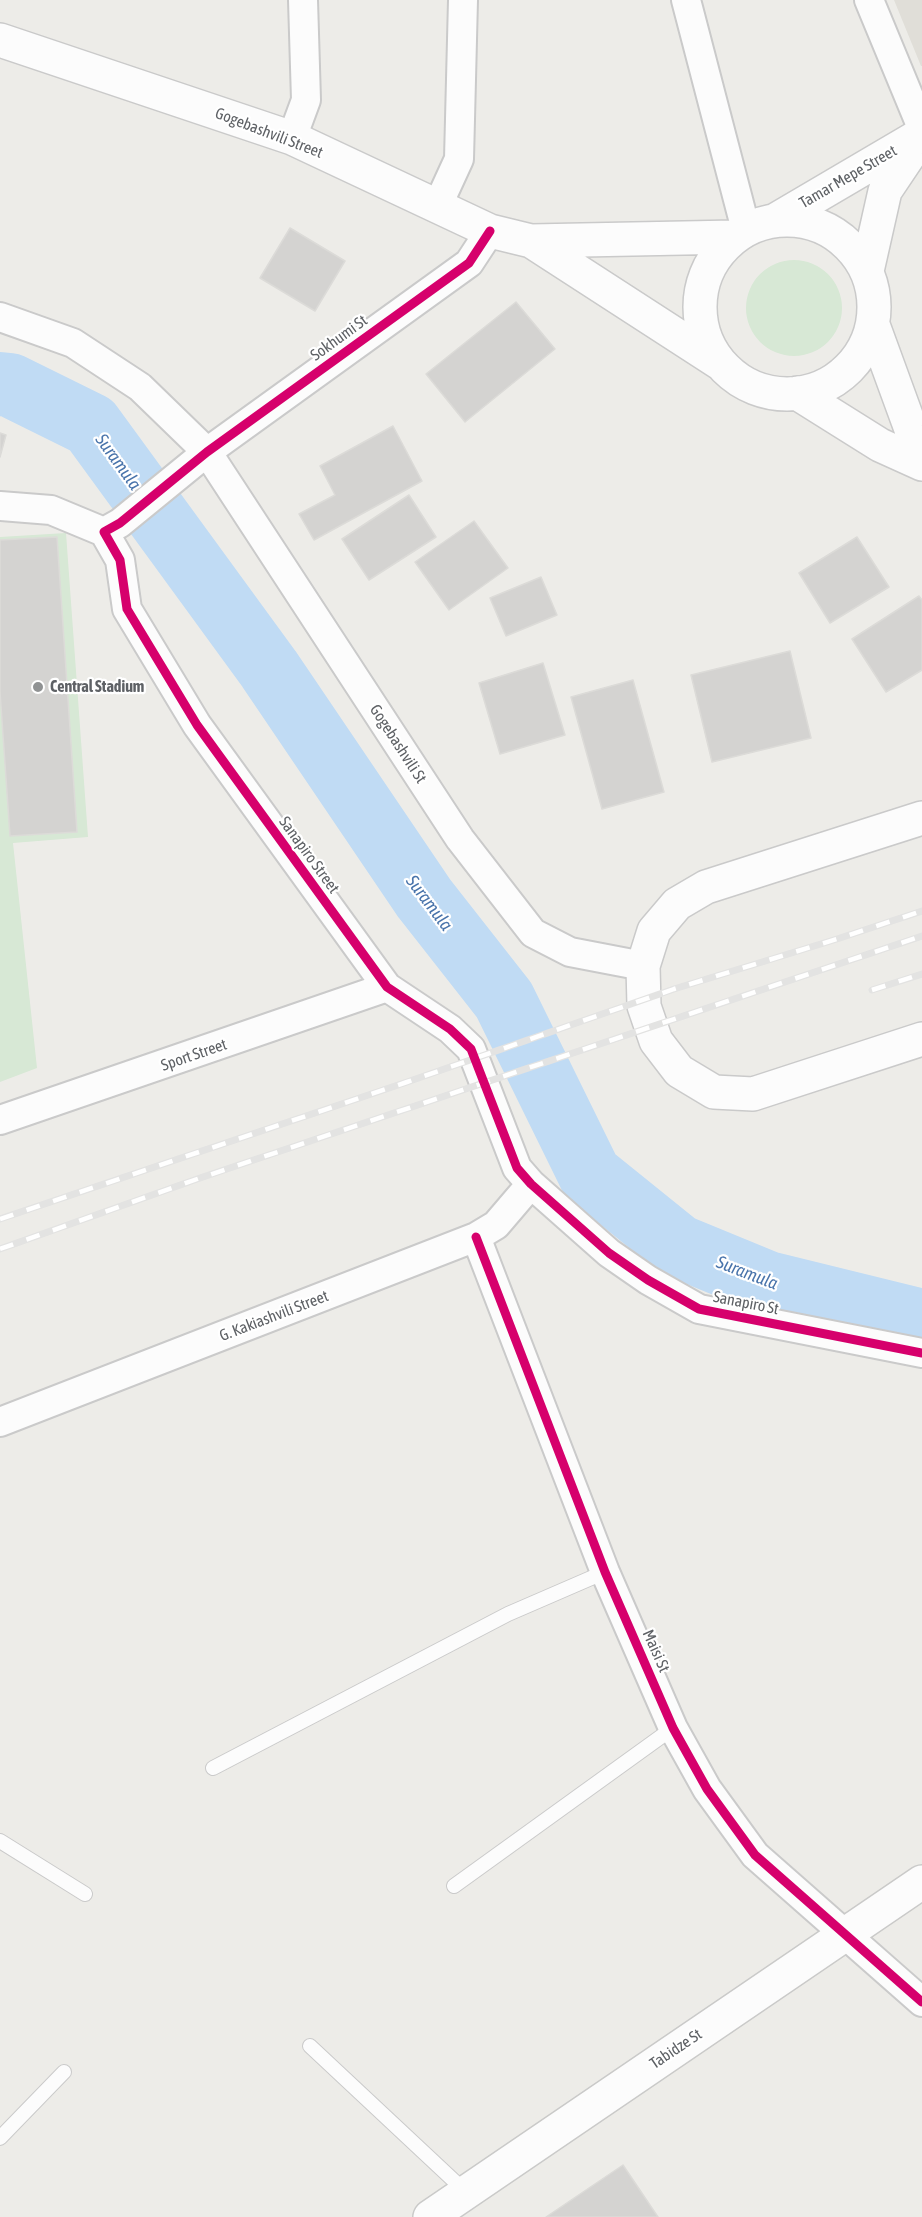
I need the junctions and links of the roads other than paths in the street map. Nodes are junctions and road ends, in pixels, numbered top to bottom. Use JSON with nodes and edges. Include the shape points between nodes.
{"nodes":[{"id":1,"x":303,"y":0,"type":"edge"},
{"id":2,"x":463,"y":0,"type":"edge"},
{"id":3,"x":686,"y":0,"type":"edge"},
{"id":4,"x":869,"y":0,"type":"edge"},
{"id":5,"x":0,"y":40,"type":"edge"},
{"id":6,"x":922,"y":128,"type":"edge"},
{"id":7,"x":922,"y":135,"type":"edge"},
{"id":8,"x":292,"y":138,"type":"junction"},
{"id":9,"x":437,"y":207,"type":"junction"},
{"id":10,"x":752,"y":229,"type":"junction"},
{"id":11,"x":490,"y":231,"type":"junction"},
{"id":12,"x":531,"y":241,"type":"junction"},
{"id":13,"x":867,"y":271,"type":"junction"},
{"id":14,"x":0,"y":317,"type":"edge"},
{"id":15,"x":873,"y":325,"type":"junction"},
{"id":16,"x":723,"y":366,"type":"junction"},
{"id":17,"x":797,"y":393,"type":"junction"},
{"id":18,"x":922,"y":438,"type":"edge"},
{"id":19,"x":202,"y":456,"type":"junction"},
{"id":20,"x":922,"y":464,"type":"edge"},
{"id":21,"x":0,"y":506,"type":"edge"},
{"id":22,"x":112,"y":528,"type":"junction"},
{"id":23,"x":922,"y":818,"type":"edge"},
{"id":24,"x":643,"y":966,"type":"junction"},
{"id":25,"x":387,"y":987,"type":"junction"},
{"id":26,"x":922,"y":1039,"type":"edge"},
{"id":27,"x":0,"y":1120,"type":"edge"},
{"id":28,"x":531,"y":1184,"type":"junction"},
{"id":29,"x":476,"y":1237,"type":"junction"},
{"id":30,"x":922,"y":1353,"type":"edge"},
{"id":31,"x":0,"y":1422,"type":"edge"},
{"id":32,"x":605,"y":1572,"type":"junction"},
{"id":33,"x":673,"y":1728,"type":"junction"},
{"id":34,"x":213,"y":1768,"type":"dead end"},
{"id":35,"x":0,"y":1841,"type":"edge"},
{"id":36,"x":922,"y":1882,"type":"edge"},
{"id":37,"x":454,"y":1886,"type":"dead end"},
{"id":38,"x":85,"y":1894,"type":"dead end"},
{"id":39,"x":844,"y":1934,"type":"junction"},
{"id":40,"x":922,"y":2002,"type":"edge"},
{"id":41,"x":310,"y":2046,"type":"dead end"},
{"id":42,"x":64,"y":2072,"type":"dead end"},
{"id":43,"x":0,"y":2138,"type":"edge"},
{"id":44,"x":467,"y":2192,"type":"junction"},
{"id":45,"x":430,"y":2217,"type":"edge"}],
"edges":[{"from":1,"to":8,"type":"street","via":[[306,100]]},
{"from":2,"to":9,"type":"street","via":[[459,159]]},
{"from":3,"to":10,"type":"street"},
{"from":4,"to":6,"type":"street"},
{"from":5,"to":8,"type":"street","name":"Gogebashvili Street"},
{"from":7,"to":10,"type":"street","name":"Tamar Mepe Street"},
{"from":7,"to":13,"type":"street","name":"Tamar Mepe Street","via":[[885,191]]},
{"from":8,"to":9,"type":"street","name":"Gogebashvili Street"},
{"from":9,"to":11,"type":"street","name":"Gogebashvili Street"},
{"from":10,"to":12,"type":"street","name":"Gogebashvili Street"},
{"from":10,"to":13,"type":"street","via":[[804,221],[832,231],[853,249]]},
{"from":10,"to":16,"type":"street","via":[[714,258],[703,285],[700,314],[707,342]]},
{"from":11,"to":12,"type":"street","name":"Gogebashvili Street"},
{"from":11,"to":19,"type":"street","name":"Sokhumi St","via":[[469,263]]},
{"from":12,"to":16,"type":"street","name":"Gogebashvili Street"},
{"from":13,"to":15,"type":"street","via":[[874,298]]},
{"from":14,"to":19,"type":"street","name":"Gogebashvili St","via":[[73,343],[140,387]]},
{"from":15,"to":17,"type":"street","via":[[863,350],[846,371],[823,386]]},
{"from":15,"to":18,"type":"street","via":[[911,429]]},
{"from":16,"to":17,"type":"street","via":[[745,383],[770,392]]},
{"from":17,"to":20,"type":"street","via":[[880,445]]},
{"from":19,"to":22,"type":"street","name":"Sokhumi St"},
{"from":19,"to":24,"type":"street","name":"Gogebashvili St","via":[[460,839],[533,933],[570,952]]},
{"from":21,"to":22,"type":"street","via":[[51,510]]},
{"from":22,"to":25,"type":"street","name":"Sanapiro Street","via":[[127,609],[197,725]]},
{"from":23,"to":24,"type":"street","via":[[706,886],[677,904],[654,931]]},
{"from":24,"to":26,"type":"street","via":[[644,1006],[656,1041],[679,1071],[714,1092],[753,1094]]},
{"from":25,"to":27,"type":"street","name":"Sport Street"},
{"from":25,"to":28,"type":"street","name":"Sanapiro Street","via":[[450,1029],[471,1048],[517,1168]]},
{"from":28,"to":29,"type":"street","name":"G. Kakiashvili Street","via":[[496,1225]]},
{"from":28,"to":30,"type":"street","name":"Sanapiro St","via":[[609,1253],[699,1309]]},
{"from":29,"to":31,"type":"street","name":"G. Kakiashvili Street"},
{"from":29,"to":32,"type":"street","name":"Maisi St"},
{"from":32,"to":33,"type":"street","name":"Maisi St"},
{"from":32,"to":34,"type":"lane","via":[[508,1614]]},
{"from":33,"to":37,"type":"lane"},
{"from":33,"to":39,"type":"street","name":"Maisi St","via":[[707,1789],[755,1855]]},
{"from":35,"to":38,"type":"lane"},
{"from":36,"to":39,"type":"street","name":"Tabidze St"},
{"from":39,"to":40,"type":"street","name":"Maisi St"},
{"from":39,"to":44,"type":"street","name":"Tabidze St"},
{"from":41,"to":44,"type":"lane"},
{"from":42,"to":43,"type":"lane"},
{"from":44,"to":45,"type":"street","name":"Tabidze St"}]}
